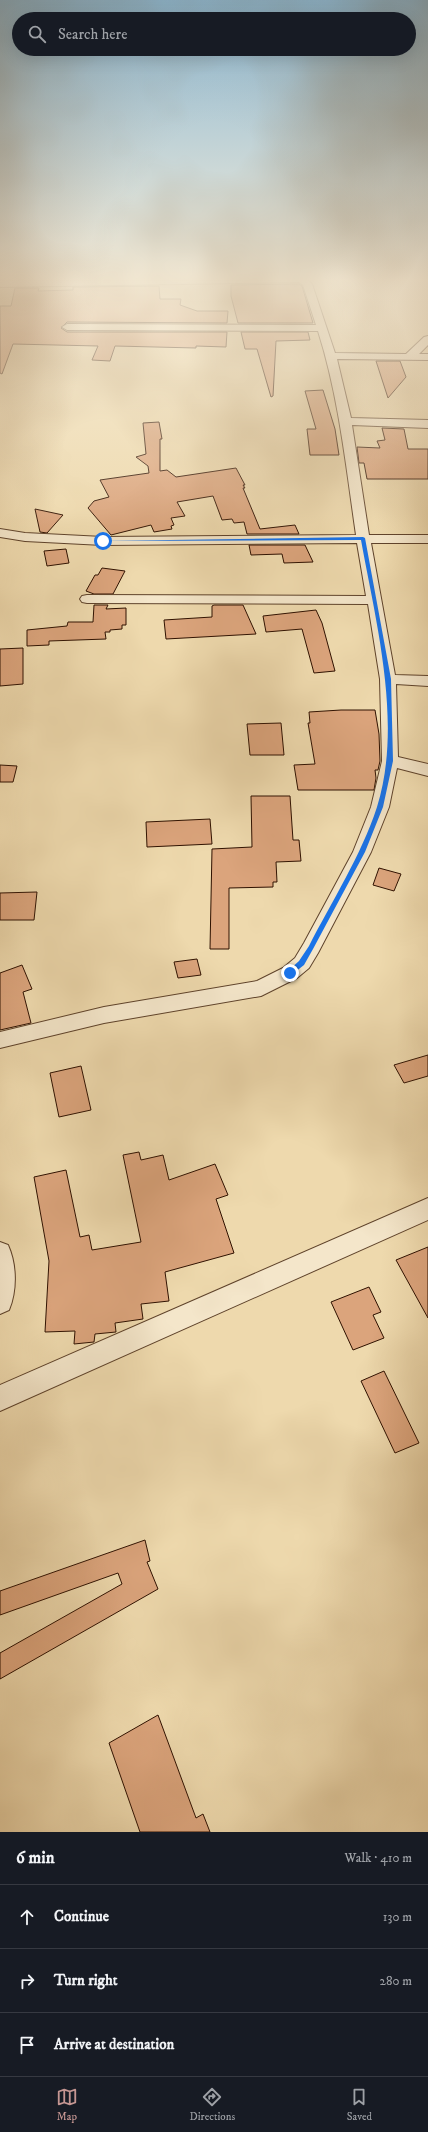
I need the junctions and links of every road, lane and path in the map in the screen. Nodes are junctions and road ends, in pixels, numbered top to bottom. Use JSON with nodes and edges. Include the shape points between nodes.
{"nodes":[{"id":1,"x":333,"y":365,"type":"edge"},
{"id":2,"x":346,"y":421,"type":"junction"},
{"id":3,"x":428,"y":424,"type":"edge"},
{"id":4,"x":0,"y":533,"type":"edge"},
{"id":5,"x":363,"y":538,"type":"junction"},
{"id":6,"x":428,"y":539,"type":"edge"},
{"id":7,"x":87,"y":599,"type":"dead end"},
{"id":8,"x":374,"y":600,"type":"junction"},
{"id":9,"x":388,"y":679,"type":"junction"},
{"id":10,"x":428,"y":681,"type":"edge"},
{"id":11,"x":390,"y":761,"type":"junction"},
{"id":12,"x":428,"y":770,"type":"edge"},
{"id":13,"x":0,"y":1040,"type":"edge"},
{"id":14,"x":428,"y":1209,"type":"edge"},
{"id":15,"x":0,"y":1253,"type":"edge"},
{"id":16,"x":0,"y":1302,"type":"edge"},
{"id":17,"x":0,"y":1398,"type":"edge"}],
"edges":[{"from":1,"to":2,"type":"street"},
{"from":2,"to":3,"type":"street"},
{"from":2,"to":5,"type":"street"},
{"from":4,"to":5,"type":"street","via":[[25,537],[103,541]]},
{"from":5,"to":6,"type":"street"},
{"from":5,"to":8,"type":"street"},
{"from":7,"to":8,"type":"street"},
{"from":8,"to":9,"type":"street"},
{"from":9,"to":10,"type":"street"},
{"from":9,"to":11,"type":"street"},
{"from":11,"to":12,"type":"street"},
{"from":11,"to":13,"type":"street","via":[[380,807],[362,852],[311,948],[302,963],[290,973],[261,988],[104,1015]]},
{"from":14,"to":17,"type":"street"},
{"from":15,"to":16,"type":"street","via":[[3,1280]]}]}
